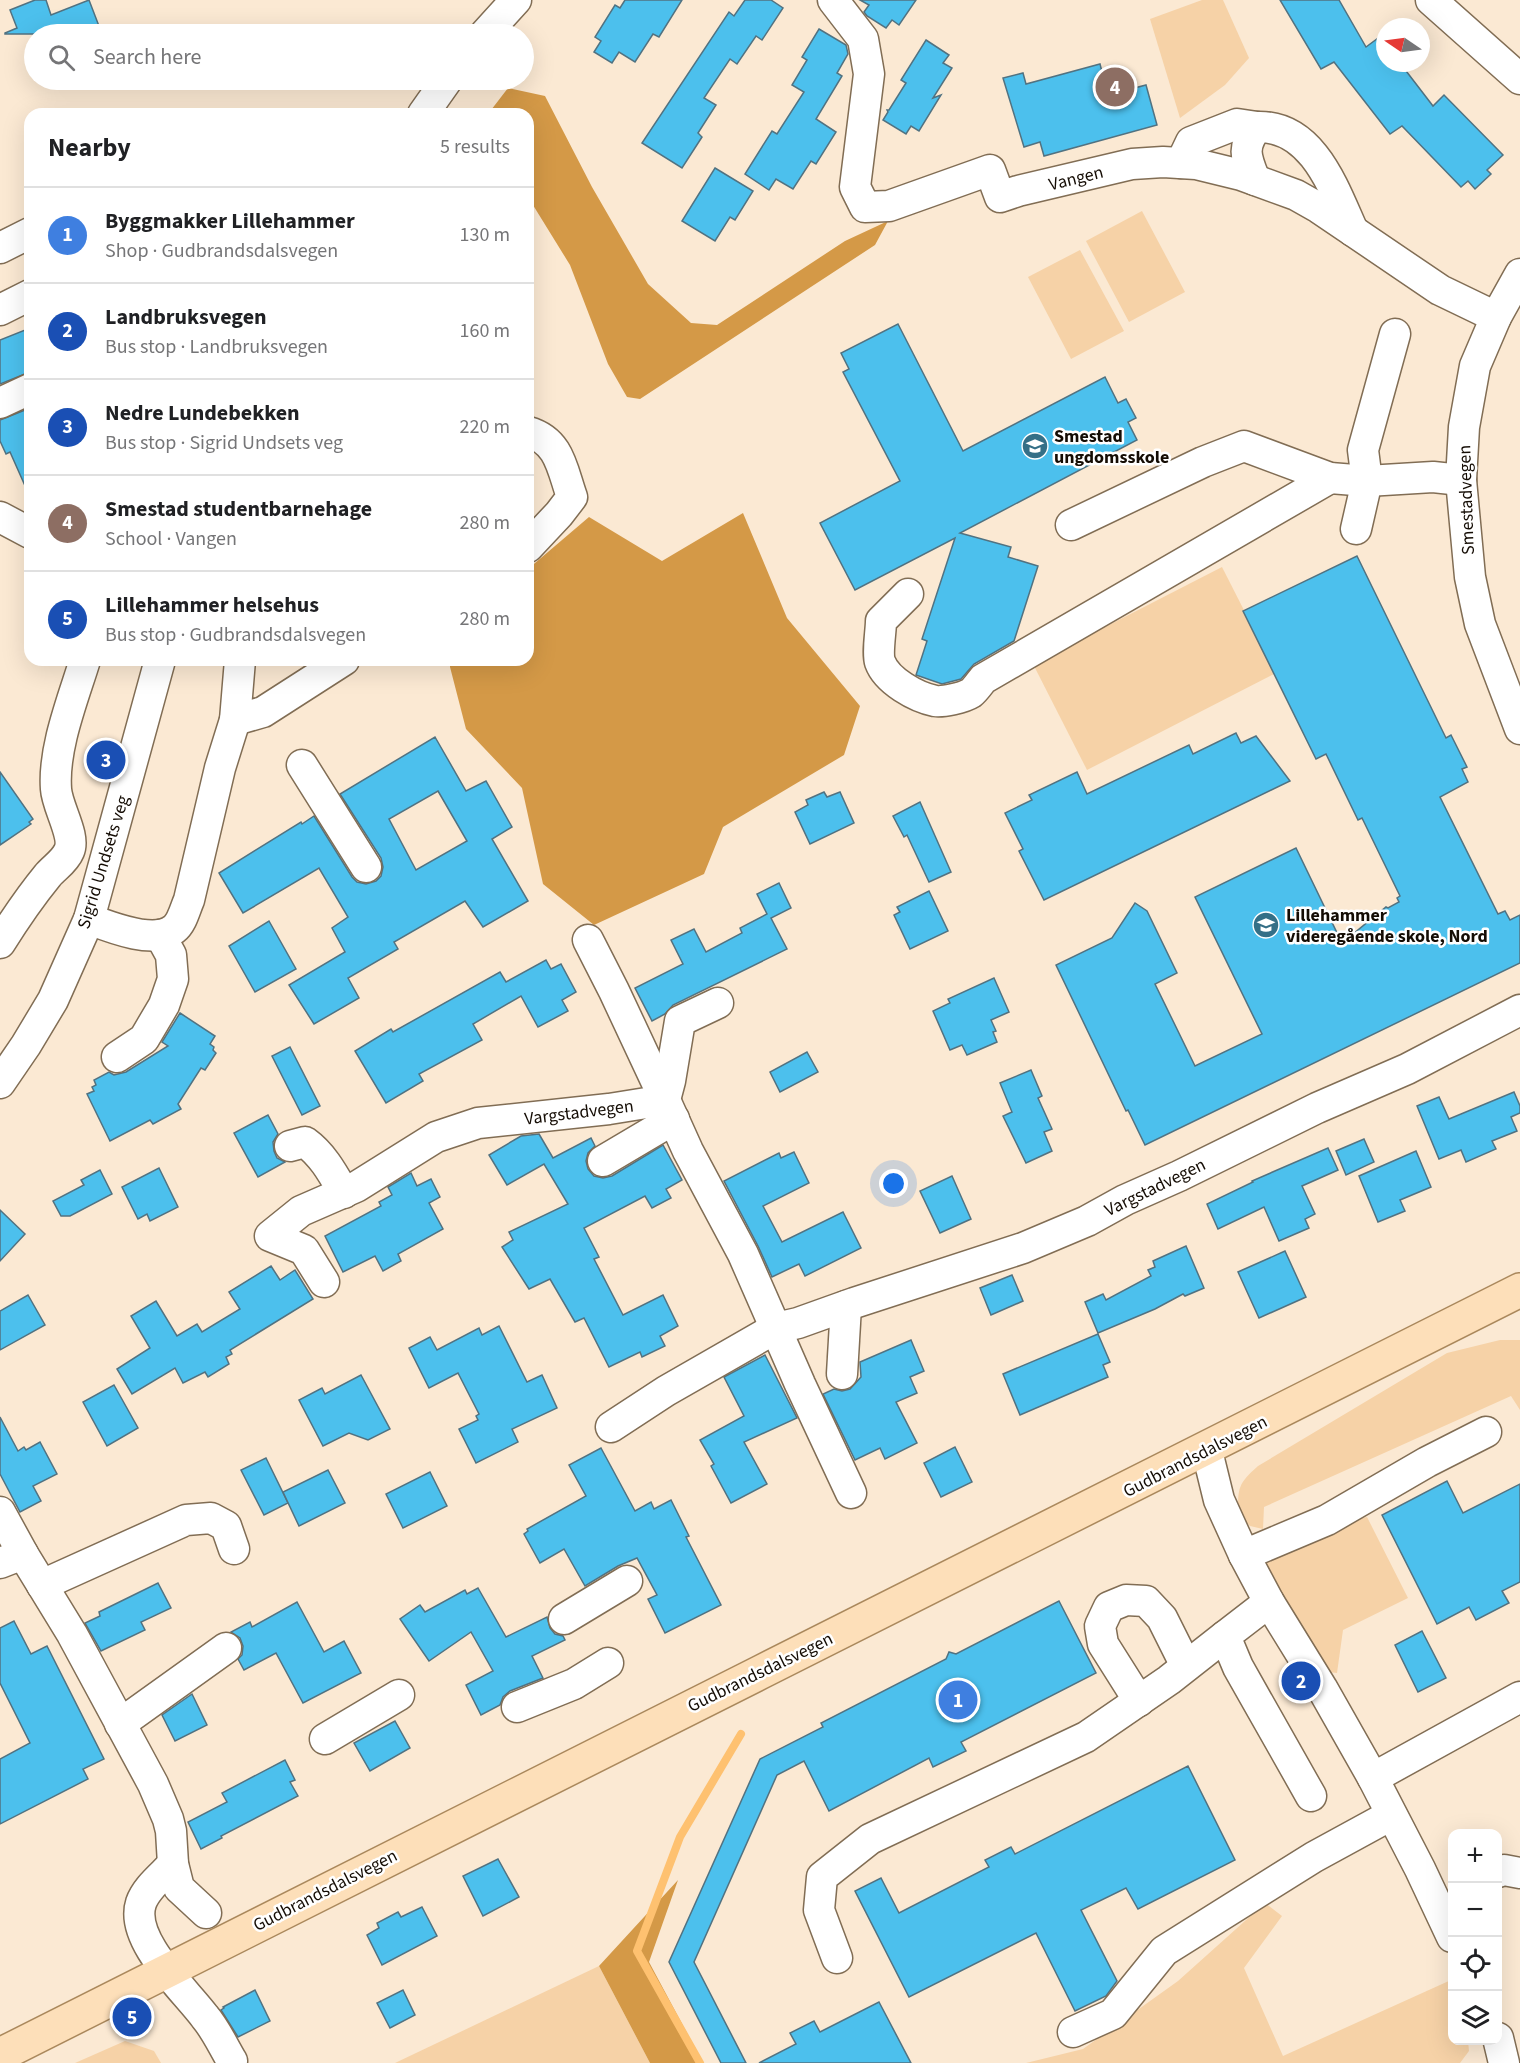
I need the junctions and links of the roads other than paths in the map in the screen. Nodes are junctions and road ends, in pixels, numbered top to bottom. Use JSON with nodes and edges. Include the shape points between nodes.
{"nodes":[{"id":1,"x":516,"y":0,"type":"edge"},
{"id":2,"x":832,"y":0,"type":"edge"},
{"id":3,"x":1431,"y":0,"type":"edge"},
{"id":4,"x":494,"y":24,"type":"edge"},
{"id":5,"x":1520,"y":79,"type":"edge"},
{"id":6,"x":440,"y":90,"type":"edge"},
{"id":7,"x":427,"y":108,"type":"edge"},
{"id":8,"x":1257,"y":127,"type":"junction"},
{"id":9,"x":1181,"y":163,"type":"junction"},
{"id":10,"x":1255,"y":180,"type":"junction"},
{"id":11,"x":1353,"y":231,"type":"junction"},
{"id":12,"x":24,"y":236,"type":"edge"},
{"id":13,"x":0,"y":248,"type":"edge"},
{"id":14,"x":1520,"y":274,"type":"edge"},
{"id":15,"x":24,"y":298,"type":"edge"},
{"id":16,"x":0,"y":310,"type":"edge"},
{"id":17,"x":1496,"y":317,"type":"junction"},
{"id":18,"x":1395,"y":334,"type":"dead end"},
{"id":19,"x":24,"y":392,"type":"edge"},
{"id":20,"x":0,"y":403,"type":"edge"},
{"id":21,"x":534,"y":434,"type":"edge"},
{"id":22,"x":1330,"y":478,"type":"junction"},
{"id":23,"x":1461,"y":480,"type":"junction"},
{"id":24,"x":1367,"y":481,"type":"junction"},
{"id":25,"x":0,"y":517,"type":"edge"},
{"id":26,"x":1071,"y":525,"type":"dead end"},
{"id":27,"x":1356,"y":529,"type":"dead end"},
{"id":28,"x":24,"y":530,"type":"edge"},
{"id":29,"x":534,"y":541,"type":"edge"},
{"id":30,"x":908,"y":594,"type":"dead end"},
{"id":31,"x":83,"y":666,"type":"edge"},
{"id":32,"x":158,"y":666,"type":"edge"},
{"id":33,"x":240,"y":666,"type":"edge"},
{"id":34,"x":335,"y":666,"type":"edge"},
{"id":35,"x":235,"y":720,"type":"junction"},
{"id":36,"x":1520,"y":729,"type":"edge"},
{"id":37,"x":302,"y":765,"type":"dead end"},
{"id":38,"x":366,"y":867,"type":"dead end"},
{"id":39,"x":89,"y":919,"type":"junction"},
{"id":40,"x":160,"y":935,"type":"junction"},
{"id":41,"x":588,"y":940,"type":"dead end"},
{"id":42,"x":0,"y":942,"type":"edge"},
{"id":43,"x":718,"y":1003,"type":"dead end"},
{"id":44,"x":1520,"y":1010,"type":"edge"},
{"id":45,"x":117,"y":1057,"type":"dead end"},
{"id":46,"x":0,"y":1083,"type":"edge"},
{"id":47,"x":669,"y":1109,"type":"junction"},
{"id":48,"x":290,"y":1146,"type":"dead end"},
{"id":49,"x":603,"y":1161,"type":"dead end"},
{"id":50,"x":344,"y":1192,"type":"junction"},
{"id":51,"x":324,"y":1282,"type":"dead end"},
{"id":52,"x":1520,"y":1290,"type":"edge"},
{"id":53,"x":846,"y":1306,"type":"junction"},
{"id":54,"x":776,"y":1328,"type":"junction"},
{"id":55,"x":842,"y":1374,"type":"dead end"},
{"id":56,"x":611,"y":1427,"type":"dead end"},
{"id":57,"x":1486,"y":1432,"type":"dead end"},
{"id":58,"x":1207,"y":1451,"type":"junction"},
{"id":59,"x":851,"y":1493,"type":"dead end"},
{"id":60,"x":0,"y":1512,"type":"edge"},
{"id":61,"x":234,"y":1550,"type":"dead end"},
{"id":62,"x":1244,"y":1555,"type":"junction"},
{"id":63,"x":12,"y":1558,"type":"edge"},
{"id":64,"x":627,"y":1581,"type":"dead end"},
{"id":65,"x":42,"y":1585,"type":"junction"},
{"id":66,"x":1269,"y":1602,"type":"junction"},
{"id":67,"x":564,"y":1619,"type":"dead end"},
{"id":68,"x":1226,"y":1636,"type":"junction"},
{"id":69,"x":226,"y":1648,"type":"dead end"},
{"id":70,"x":608,"y":1663,"type":"dead end"},
{"id":71,"x":1186,"y":1666,"type":"junction"},
{"id":72,"x":399,"y":1695,"type":"dead end"},
{"id":73,"x":1520,"y":1697,"type":"edge"},
{"id":74,"x":1139,"y":1701,"type":"junction"},
{"id":75,"x":517,"y":1707,"type":"dead end"},
{"id":76,"x":120,"y":1724,"type":"junction"},
{"id":77,"x":325,"y":1739,"type":"dead end"},
{"id":78,"x":1373,"y":1778,"type":"junction"},
{"id":79,"x":1311,"y":1796,"type":"dead end"},
{"id":80,"x":1391,"y":1815,"type":"junction"},
{"id":81,"x":173,"y":1864,"type":"junction"},
{"id":82,"x":1502,"y":1871,"type":"edge"},
{"id":83,"x":1520,"y":1874,"type":"edge"},
{"id":84,"x":1441,"y":1888,"type":"edge"},
{"id":85,"x":206,"y":1913,"type":"dead end"},
{"id":86,"x":1448,"y":1919,"type":"edge"},
{"id":87,"x":837,"y":1958,"type":"dead end"},
{"id":88,"x":166,"y":1970,"type":"junction"},
{"id":89,"x":1073,"y":2032,"type":"dead end"},
{"id":90,"x":1499,"y":2045,"type":"edge"},
{"id":91,"x":0,"y":2055,"type":"edge"},
{"id":92,"x":1520,"y":2060,"type":"edge"},
{"id":93,"x":232,"y":2061,"type":"dead end"},
{"id":94,"x":1504,"y":2063,"type":"edge"},
{"id":95,"x":1514,"y":2063,"type":"edge"}],
"edges":[{"from":1,"to":4,"type":"street"},
{"from":2,"to":9,"type":"street","name":"Vangen","via":[[864,39],[869,74],[855,187],[865,207],[889,206],[990,170],[1000,197],[1132,164]]},
{"from":3,"to":5,"type":"street"},
{"from":6,"to":7,"type":"street"},
{"from":8,"to":9,"type":"street","via":[[1237,124],[1191,142]]},
{"from":8,"to":10,"type":"street","via":[[1246,146]]},
{"from":8,"to":11,"type":"street","via":[[1286,131],[1306,146],[1328,175]]},
{"from":9,"to":10,"type":"street","name":"Vangen"},
{"from":10,"to":11,"type":"street","name":"Vangen","via":[[1296,195]]},
{"from":11,"to":17,"type":"street","name":"Vangen","via":[[1440,290]]},
{"from":12,"to":13,"type":"street"},
{"from":14,"to":17,"type":"street","name":"Smestadvegen"},
{"from":15,"to":16,"type":"street"},
{"from":17,"to":23,"type":"street","name":"Smestadvegen","via":[[1475,366],[1464,428]]},
{"from":18,"to":24,"type":"street","via":[[1363,450]]},
{"from":19,"to":20,"type":"street"},
{"from":21,"to":29,"type":"street","via":[[548,440],[554,448],[572,497]]},
{"from":22,"to":24,"type":"street"},
{"from":22,"to":26,"type":"street","via":[[1244,446]]},
{"from":22,"to":30,"type":"street","via":[[983,680],[972,693],[963,696],[938,701],[908,690],[890,678],[879,661],[881,621]]},
{"from":23,"to":24,"type":"street","via":[[1433,477]]},
{"from":23,"to":36,"type":"street","name":"Smestadvegen","via":[[1470,577],[1480,624]]},
{"from":24,"to":27,"type":"street"},
{"from":25,"to":28,"type":"street"},
{"from":31,"to":42,"type":"street","via":[[56,774],[57,799],[70,848]]},
{"from":32,"to":39,"type":"street","name":"Sigrid Undsets veg"},
{"from":33,"to":35,"type":"street"},
{"from":34,"to":35,"type":"street","via":[[263,712]]},
{"from":35,"to":40,"type":"street","via":[[219,768],[189,900],[175,929]]},
{"from":37,"to":38,"type":"street"},
{"from":39,"to":40,"type":"street","via":[[140,935]]},
{"from":39,"to":46,"type":"street","name":"Sigrid Undsets veg","via":[[53,1000]]},
{"from":40,"to":45,"type":"street","via":[[171,955],[173,979],[164,1005],[144,1039]]},
{"from":41,"to":47,"type":"street"},
{"from":43,"to":47,"type":"street","via":[[680,1021]]},
{"from":44,"to":53,"type":"street","name":"Vargstadvegen","via":[[1407,1069],[1317,1108],[1076,1225],[1023,1248]]},
{"from":47,"to":49,"type":"street"},
{"from":47,"to":50,"type":"street","name":"Vargstadvegen","via":[[609,1109],[478,1123],[435,1137]]},
{"from":47,"to":54,"type":"street"},
{"from":48,"to":50,"type":"street","via":[[305,1142],[315,1149]]},
{"from":50,"to":51,"type":"street","name":"Vargstadvegen","via":[[301,1211],[270,1236],[304,1250]]},
{"from":52,"to":58,"type":"main road","name":"Gudbrandsdalsvegen"},
{"from":53,"to":54,"type":"street","name":"Vargstadvegen"},
{"from":53,"to":55,"type":"street"},
{"from":54,"to":56,"type":"street","name":"Vargstadvegen"},
{"from":54,"to":59,"type":"street"},
{"from":57,"to":62,"type":"street","via":[[1327,1520]]},
{"from":58,"to":62,"type":"street","via":[[1219,1500]]},
{"from":58,"to":88,"type":"main road","name":"Gudbrandsdalsvegen"},
{"from":60,"to":63,"type":"street"},
{"from":61,"to":65,"type":"street","via":[[226,1526],[211,1518],[186,1520]]},
{"from":62,"to":66,"type":"street"},
{"from":63,"to":65,"type":"street"},
{"from":64,"to":67,"type":"street"},
{"from":65,"to":76,"type":"street"},
{"from":66,"to":68,"type":"street"},
{"from":66,"to":78,"type":"street"},
{"from":68,"to":71,"type":"street"},
{"from":68,"to":79,"type":"street","via":[[1238,1667]]},
{"from":69,"to":76,"type":"street"},
{"from":70,"to":75,"type":"street","via":[[574,1684]]},
{"from":71,"to":74,"type":"street"},
{"from":71,"to":74,"type":"street","via":[[1162,1618],[1146,1601],[1126,1600],[1109,1607],[1100,1626],[1103,1644]]},
{"from":72,"to":77,"type":"street"},
{"from":73,"to":78,"type":"street"},
{"from":74,"to":87,"type":"street","via":[[1086,1737],[870,1839],[822,1877],[819,1910]]},
{"from":76,"to":81,"type":"street","via":[[168,1819]]},
{"from":78,"to":80,"type":"street"},
{"from":80,"to":84,"type":"street","via":[[1420,1869]]},
{"from":80,"to":89,"type":"street","via":[[1314,1857],[1164,1951],[1113,2014]]},
{"from":81,"to":85,"type":"street","via":[[180,1888]]},
{"from":81,"to":88,"type":"street","via":[[145,1893],[140,1906],[147,1944]]},
{"from":82,"to":83,"type":"street"},
{"from":84,"to":86,"type":"street"},
{"from":88,"to":91,"type":"main road","name":"Gudbrandsdalsvegen"},
{"from":88,"to":93,"type":"street","via":[[207,2019]]},
{"from":90,"to":94,"type":"street"},
{"from":92,"to":95,"type":"street"}]}
